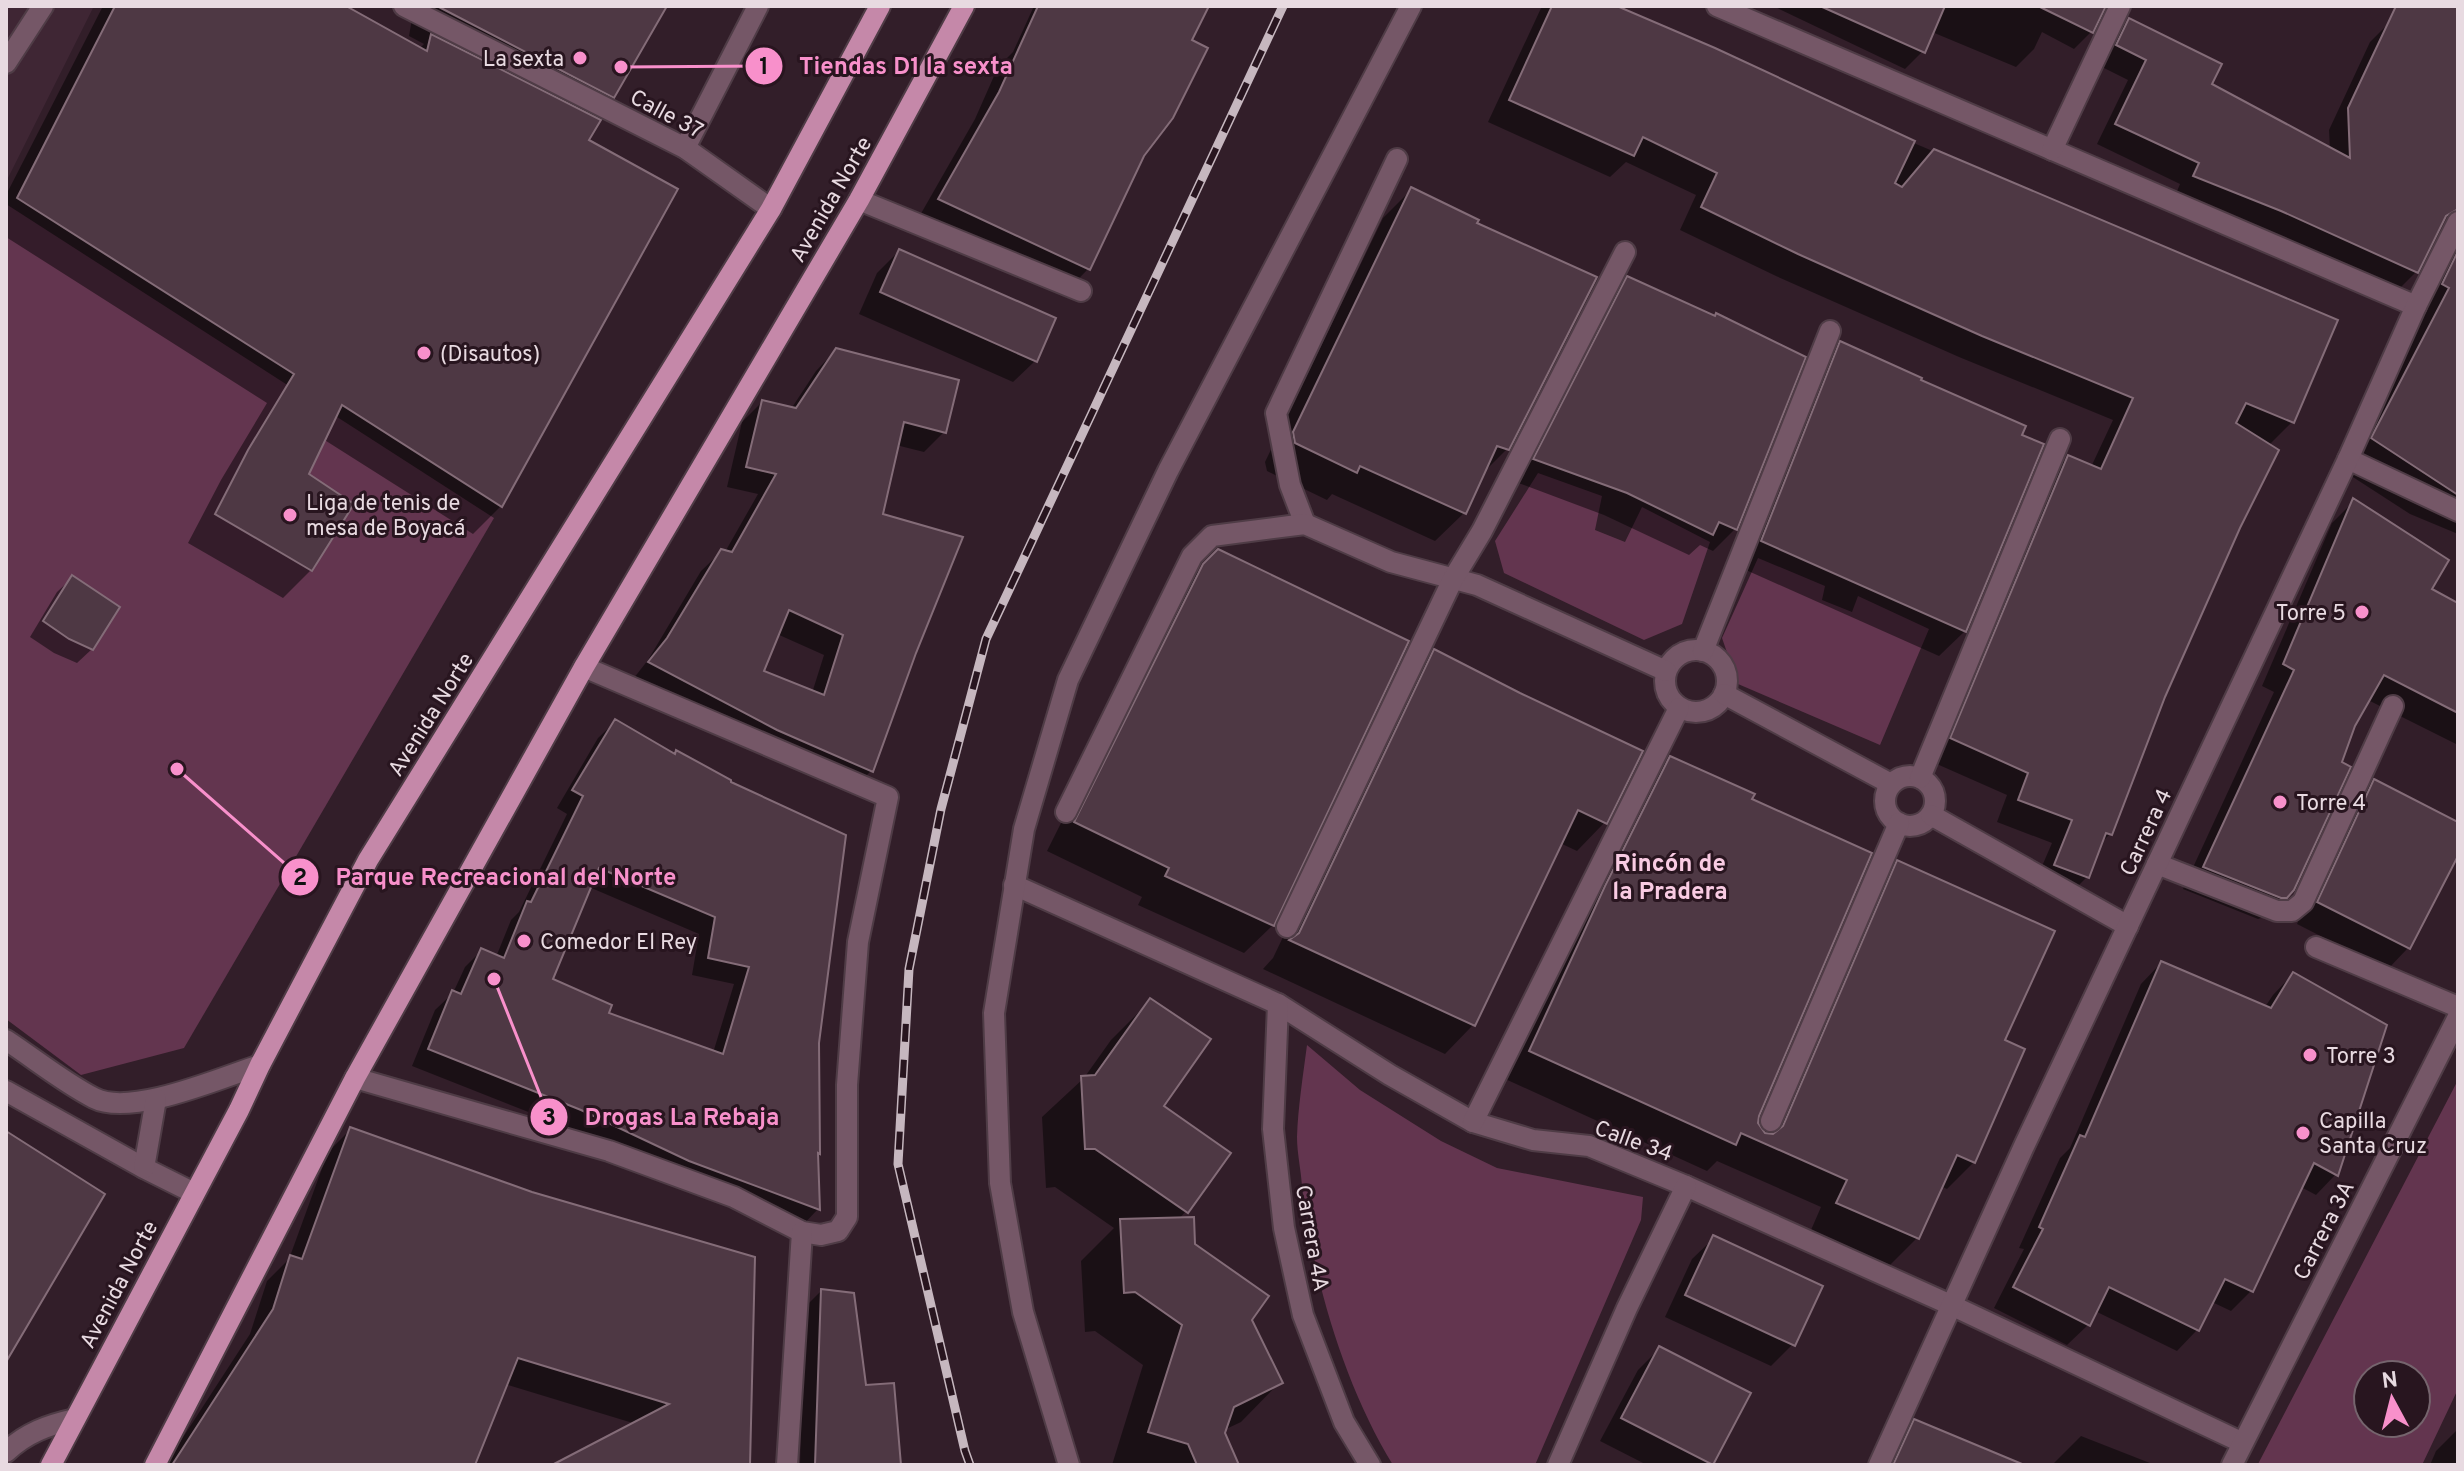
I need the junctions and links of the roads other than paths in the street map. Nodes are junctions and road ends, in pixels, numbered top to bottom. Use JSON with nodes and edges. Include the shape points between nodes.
{"nodes":[{"id":1,"x":43,"y":6,"type":"edge"},
{"id":2,"x":404,"y":6,"type":"edge"},
{"id":3,"x":758,"y":6,"type":"edge"},
{"id":4,"x":880,"y":6,"type":"edge"},
{"id":5,"x":964,"y":6,"type":"edge"},
{"id":6,"x":1411,"y":6,"type":"edge"},
{"id":7,"x":1717,"y":6,"type":"edge"},
{"id":8,"x":2120,"y":6,"type":"edge"},
{"id":9,"x":12,"y":39,"type":"edge"},
{"id":10,"x":6,"y":63,"type":"edge"},
{"id":11,"x":685,"y":148,"type":"junction"},
{"id":12,"x":2052,"y":150,"type":"junction"},
{"id":13,"x":1397,"y":159,"type":"dead end"},
{"id":14,"x":859,"y":200,"type":"junction"},
{"id":15,"x":771,"y":209,"type":"junction"},
{"id":16,"x":2458,"y":222,"type":"edge"},
{"id":17,"x":1625,"y":252,"type":"dead end"},
{"id":18,"x":1081,"y":291,"type":"dead end"},
{"id":19,"x":2416,"y":306,"type":"junction"},
{"id":20,"x":1830,"y":331,"type":"dead end"},
{"id":21,"x":2060,"y":439,"type":"dead end"},
{"id":22,"x":2348,"y":459,"type":"junction"},
{"id":23,"x":2458,"y":511,"type":"edge"},
{"id":24,"x":1305,"y":524,"type":"junction"},
{"id":25,"x":1453,"y":579,"type":"junction"},
{"id":26,"x":1703,"y":651,"type":"junction"},
{"id":27,"x":584,"y":667,"type":"junction"},
{"id":28,"x":1666,"y":671,"type":"junction"},
{"id":29,"x":1724,"y":694,"type":"junction"},
{"id":30,"x":2393,"y":706,"type":"dead end"},
{"id":31,"x":1679,"y":708,"type":"junction"},
{"id":32,"x":1920,"y":778,"type":"junction"},
{"id":33,"x":1891,"y":784,"type":"junction"},
{"id":34,"x":1066,"y":812,"type":"dead end"},
{"id":35,"x":1931,"y":815,"type":"junction"},
{"id":36,"x":1899,"y":823,"type":"junction"},
{"id":37,"x":2157,"y":864,"type":"junction"},
{"id":38,"x":1014,"y":885,"type":"junction"},
{"id":39,"x":2128,"y":926,"type":"junction"},
{"id":40,"x":1287,"y":927,"type":"dead end"},
{"id":41,"x":2316,"y":947,"type":"dead end"},
{"id":42,"x":1278,"y":1004,"type":"junction"},
{"id":43,"x":2458,"y":1007,"type":"edge"},
{"id":44,"x":2458,"y":1017,"type":"edge"},
{"id":45,"x":6,"y":1040,"type":"edge"},
{"id":46,"x":260,"y":1065,"type":"junction"},
{"id":47,"x":355,"y":1078,"type":"junction"},
{"id":48,"x":6,"y":1091,"type":"edge"},
{"id":49,"x":156,"y":1099,"type":"junction"},
{"id":50,"x":1771,"y":1121,"type":"dead end"},
{"id":51,"x":1473,"y":1122,"type":"junction"},
{"id":52,"x":144,"y":1168,"type":"junction"},
{"id":53,"x":1686,"y":1186,"type":"junction"},
{"id":54,"x":194,"y":1193,"type":"junction"},
{"id":55,"x":802,"y":1232,"type":"junction"},
{"id":56,"x":1953,"y":1306,"type":"junction"},
{"id":57,"x":75,"y":1419,"type":"junction"},
{"id":58,"x":2241,"y":1442,"type":"junction"},
{"id":59,"x":6,"y":1452,"type":"edge"},
{"id":60,"x":51,"y":1465,"type":"edge"},
{"id":61,"x":155,"y":1465,"type":"edge"},
{"id":62,"x":787,"y":1465,"type":"edge"},
{"id":63,"x":1069,"y":1465,"type":"edge"},
{"id":64,"x":1370,"y":1465,"type":"edge"},
{"id":65,"x":1558,"y":1465,"type":"edge"},
{"id":66,"x":1879,"y":1465,"type":"edge"},
{"id":67,"x":2232,"y":1465,"type":"edge"}],
"edges":[{"from":1,"to":9,"type":"street"},
{"from":2,"to":11,"type":"street","name":"Calle 37"},
{"from":3,"to":11,"type":"street"},
{"from":4,"to":15,"type":"main road","name":"Avenida Norte"},
{"from":5,"to":14,"type":"main road","name":"Avenida Norte"},
{"from":6,"to":38,"type":"street","via":[[1168,471],[1068,680],[1024,829]]},
{"from":7,"to":12,"type":"street"},
{"from":8,"to":12,"type":"street"},
{"from":9,"to":10,"type":"street"},
{"from":11,"to":15,"type":"street","name":"Calle 37"},
{"from":12,"to":19,"type":"street"},
{"from":13,"to":24,"type":"street","via":[[1276,413],[1290,485]]},
{"from":14,"to":18,"type":"street"},
{"from":14,"to":27,"type":"main road","name":"Avenida Norte"},
{"from":15,"to":46,"type":"main road","name":"Avenida Norte","via":[[368,860]]},
{"from":16,"to":19,"type":"street","name":"Carrera 4"},
{"from":17,"to":25,"type":"street"},
{"from":19,"to":22,"type":"street","name":"Carrera 4"},
{"from":20,"to":26,"type":"street"},
{"from":21,"to":32,"type":"street"},
{"from":22,"to":23,"type":"street"},
{"from":22,"to":37,"type":"street","name":"Carrera 4"},
{"from":24,"to":25,"type":"street","via":[[1391,562]]},
{"from":24,"to":34,"type":"street","via":[[1212,536],[1192,556]]},
{"from":25,"to":28,"type":"street","via":[[1477,585]]},
{"from":25,"to":40,"type":"street"},
{"from":26,"to":28,"type":"street","via":[[1675,658]]},
{"from":26,"to":29,"type":"street","via":[[1724,667]]},
{"from":27,"to":47,"type":"main road","name":"Avenida Norte"},
{"from":27,"to":55,"type":"street","via":[[888,797],[858,942],[847,1085],[847,1217],[838,1231]]},
{"from":28,"to":31,"type":"street","via":[[1669,698]]},
{"from":29,"to":31,"type":"street","via":[[1705,711]]},
{"from":29,"to":33,"type":"street"},
{"from":30,"to":37,"type":"street","via":[[2303,902],[2292,911],[2277,911]]},
{"from":31,"to":51,"type":"street"},
{"from":32,"to":33,"type":"street","via":[[1900,778]]},
{"from":32,"to":35,"type":"street","via":[[1934,794]]},
{"from":33,"to":36,"type":"street","via":[[1885,806]]},
{"from":35,"to":36,"type":"street","via":[[1911,826]]},
{"from":35,"to":39,"type":"street"},
{"from":36,"to":50,"type":"street"},
{"from":37,"to":39,"type":"street","name":"Carrera 4"},
{"from":38,"to":42,"type":"street","name":"Calle 34"},
{"from":38,"to":63,"type":"street","via":[[994,1013],[1000,1183],[1023,1312]]},
{"from":39,"to":56,"type":"street","name":"Carrera 4"},
{"from":41,"to":43,"type":"street"},
{"from":42,"to":51,"type":"street","name":"Calle 34"},
{"from":42,"to":64,"type":"street","name":"Carrera 4A","via":[[1273,1129],[1284,1228],[1303,1315],[1344,1422]]},
{"from":44,"to":58,"type":"street","name":"Carrera 3A"},
{"from":45,"to":49,"type":"street","via":[[96,1099],[117,1104]]},
{"from":46,"to":49,"type":"street"},
{"from":46,"to":54,"type":"main road","name":"Avenida Norte"},
{"from":47,"to":55,"type":"street","via":[[609,1151],[734,1197]]},
{"from":47,"to":61,"type":"main road","name":"Avenida Norte"},
{"from":48,"to":52,"type":"street"},
{"from":49,"to":52,"type":"street"},
{"from":51,"to":53,"type":"street","name":"Calle 34","via":[[1533,1140],[1589,1146]]},
{"from":52,"to":54,"type":"street"},
{"from":53,"to":56,"type":"street","name":"Calle 34"},
{"from":53,"to":65,"type":"street"},
{"from":54,"to":57,"type":"main road","name":"Avenida Norte"},
{"from":55,"to":62,"type":"street"},
{"from":56,"to":58,"type":"street","name":"Calle 34"},
{"from":56,"to":66,"type":"street","name":"Carrera 4"},
{"from":57,"to":59,"type":"street","via":[[49,1424]]},
{"from":57,"to":60,"type":"main road","name":"Avenida Norte"},
{"from":58,"to":67,"type":"street","name":"Carrera 3A"}]}
